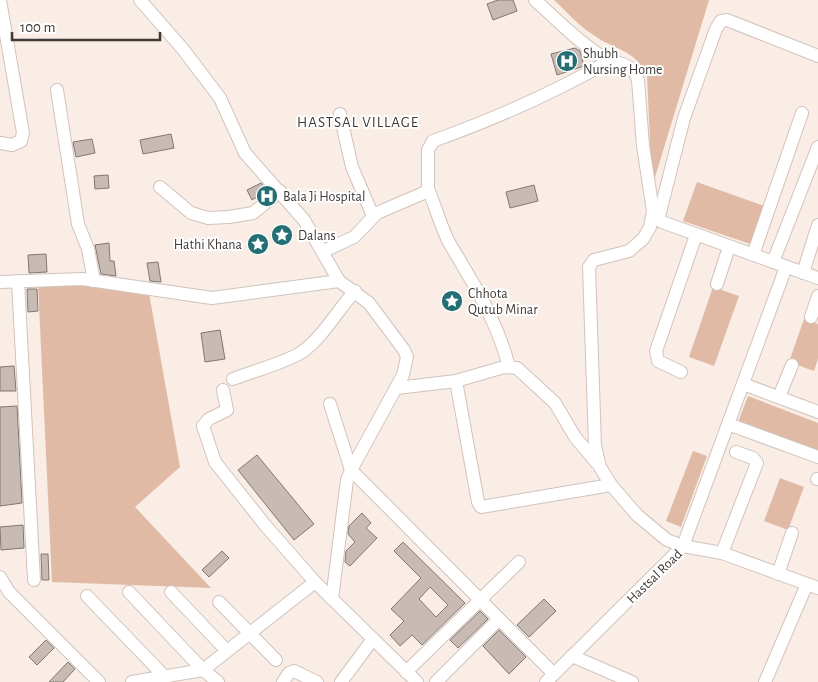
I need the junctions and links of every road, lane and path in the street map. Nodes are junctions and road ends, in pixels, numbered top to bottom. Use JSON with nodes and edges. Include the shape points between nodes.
{"nodes":[{"id":1,"x":0,"y":0,"type":"edge"},
{"id":2,"x":140,"y":0,"type":"edge"},
{"id":3,"x":535,"y":0,"type":"edge"},
{"id":4,"x":818,"y":56,"type":"edge"},
{"id":5,"x":611,"y":60,"type":"junction"},
{"id":6,"x":57,"y":90,"type":"dead end"},
{"id":7,"x":802,"y":113,"type":"dead end"},
{"id":8,"x":340,"y":114,"type":"dead end"},
{"id":9,"x":0,"y":143,"type":"edge"},
{"id":10,"x":818,"y":147,"type":"edge"},
{"id":11,"x":160,"y":187,"type":"dead end"},
{"id":12,"x":428,"y":189,"type":"junction"},
{"id":13,"x":280,"y":191,"type":"junction"},
{"id":14,"x":655,"y":215,"type":"junction"},
{"id":15,"x":373,"y":216,"type":"junction"},
{"id":16,"x":818,"y":225,"type":"edge"},
{"id":17,"x":696,"y":235,"type":"junction"},
{"id":18,"x":729,"y":247,"type":"junction"},
{"id":19,"x":324,"y":251,"type":"junction"},
{"id":20,"x":753,"y":255,"type":"junction"},
{"id":21,"x":773,"y":262,"type":"junction"},
{"id":22,"x":786,"y":267,"type":"junction"},
{"id":23,"x":803,"y":273,"type":"junction"},
{"id":24,"x":818,"y":278,"type":"edge"},
{"id":25,"x":18,"y":281,"type":"junction"},
{"id":26,"x":339,"y":281,"type":"junction"},
{"id":27,"x":0,"y":282,"type":"edge"},
{"id":28,"x":94,"y":282,"type":"junction"},
{"id":29,"x":717,"y":284,"type":"dead end"},
{"id":30,"x":355,"y":292,"type":"junction"},
{"id":31,"x":818,"y":296,"type":"edge"},
{"id":32,"x":811,"y":317,"type":"dead end"},
{"id":33,"x":792,"y":365,"type":"dead end"},
{"id":34,"x":510,"y":367,"type":"junction"},
{"id":35,"x":681,"y":372,"type":"dead end"},
{"id":36,"x":233,"y":379,"type":"dead end"},
{"id":37,"x":456,"y":381,"type":"junction"},
{"id":38,"x":743,"y":384,"type":"junction"},
{"id":39,"x":397,"y":388,"type":"junction"},
{"id":40,"x":222,"y":390,"type":"dead end"},
{"id":41,"x":779,"y":398,"type":"junction"},
{"id":42,"x":330,"y":404,"type":"dead end"},
{"id":43,"x":818,"y":412,"type":"edge"},
{"id":44,"x":728,"y":424,"type":"junction"},
{"id":45,"x":736,"y":452,"type":"dead end"},
{"id":46,"x":818,"y":457,"type":"edge"},
{"id":47,"x":600,"y":467,"type":"junction"},
{"id":48,"x":351,"y":470,"type":"junction"},
{"id":49,"x":611,"y":484,"type":"junction"},
{"id":50,"x":792,"y":532,"type":"dead end"},
{"id":51,"x":683,"y":546,"type":"junction"},
{"id":52,"x":722,"y":553,"type":"junction"},
{"id":53,"x":519,"y":562,"type":"dead end"},
{"id":54,"x":778,"y":574,"type":"junction"},
{"id":55,"x":0,"y":577,"type":"edge"},
{"id":56,"x":34,"y":580,"type":"dead end"},
{"id":57,"x":315,"y":582,"type":"junction"},
{"id":58,"x":814,"y":583,"type":"edge"},
{"id":59,"x":129,"y":592,"type":"dead end"},
{"id":60,"x":171,"y":592,"type":"dead end"},
{"id":61,"x":87,"y":596,"type":"dead end"},
{"id":62,"x":332,"y":599,"type":"junction"},
{"id":63,"x":480,"y":600,"type":"junction"},
{"id":64,"x":219,"y":602,"type":"dead end"},
{"id":65,"x":499,"y":619,"type":"junction"},
{"id":66,"x":250,"y":634,"type":"junction"},
{"id":67,"x":373,"y":639,"type":"junction"},
{"id":68,"x":227,"y":651,"type":"junction"},
{"id":69,"x":572,"y":656,"type":"junction"},
{"id":70,"x":276,"y":660,"type":"dead end"},
{"id":71,"x":203,"y":670,"type":"junction"},
{"id":72,"x":406,"y":672,"type":"junction"},
{"id":73,"x":166,"y":678,"type":"junction"},
{"id":74,"x":550,"y":678,"type":"edge"},
{"id":75,"x":100,"y":682,"type":"edge"},
{"id":76,"x":132,"y":682,"type":"edge"},
{"id":77,"x":218,"y":682,"type":"edge"},
{"id":78,"x":283,"y":682,"type":"edge"},
{"id":79,"x":317,"y":682,"type":"edge"},
{"id":80,"x":341,"y":682,"type":"edge"},
{"id":81,"x":417,"y":682,"type":"edge"},
{"id":82,"x":436,"y":682,"type":"edge"},
{"id":83,"x":632,"y":682,"type":"edge"},
{"id":84,"x":765,"y":682,"type":"edge"}],
"edges":[{"from":1,"to":9,"type":"street","via":[[23,133],[21,141],[16,144]]},
{"from":2,"to":13,"type":"street","via":[[220,98],[248,158]]},
{"from":3,"to":5,"type":"street","via":[[592,49]]},
{"from":4,"to":14,"type":"street","via":[[726,20],[721,21],[684,118]]},
{"from":5,"to":12,"type":"street","via":[[492,119],[433,141],[428,150]]},
{"from":5,"to":14,"type":"street","via":[[630,67],[638,80],[643,146]]},
{"from":6,"to":28,"type":"street","via":[[78,224],[88,249]]},
{"from":7,"to":20,"type":"street"},
{"from":8,"to":15,"type":"street","via":[[352,167]]},
{"from":10,"to":21,"type":"street"},
{"from":11,"to":13,"type":"street","via":[[190,214],[208,218],[253,212]]},
{"from":12,"to":15,"type":"street","via":[[424,194]]},
{"from":12,"to":34,"type":"street","via":[[450,243],[500,334]]},
{"from":13,"to":19,"type":"street"},
{"from":14,"to":17,"type":"street"},
{"from":14,"to":47,"type":"street","via":[[638,244],[624,253],[594,260],[589,267],[595,446]]},
{"from":15,"to":19,"type":"street","via":[[354,237]]},
{"from":16,"to":23,"type":"street"},
{"from":17,"to":18,"type":"street"},
{"from":17,"to":35,"type":"street","via":[[656,351],[658,361]]},
{"from":18,"to":20,"type":"street"},
{"from":18,"to":29,"type":"street"},
{"from":19,"to":26,"type":"street"},
{"from":20,"to":21,"type":"street"},
{"from":21,"to":22,"type":"street"},
{"from":22,"to":23,"type":"street"},
{"from":22,"to":38,"type":"street"},
{"from":23,"to":24,"type":"street"},
{"from":25,"to":27,"type":"street"},
{"from":25,"to":28,"type":"street","via":[[68,279]]},
{"from":25,"to":56,"type":"street"},
{"from":26,"to":28,"type":"street","via":[[212,298]]},
{"from":26,"to":30,"type":"street"},
{"from":30,"to":36,"type":"street","via":[[317,339],[300,353]]},
{"from":30,"to":39,"type":"street","via":[[376,310],[404,350],[406,366]]},
{"from":31,"to":32,"type":"street"},
{"from":33,"to":41,"type":"street"},
{"from":34,"to":37,"type":"street"},
{"from":34,"to":47,"type":"street","via":[[523,373],[555,403]]},
{"from":37,"to":39,"type":"street"},
{"from":37,"to":49,"type":"street","via":[[481,507]]},
{"from":38,"to":41,"type":"street"},
{"from":38,"to":44,"type":"street"},
{"from":39,"to":48,"type":"street"},
{"from":40,"to":57,"type":"street","via":[[227,410],[208,419],[203,426],[212,456]]},
{"from":41,"to":43,"type":"street"},
{"from":42,"to":48,"type":"street"},
{"from":44,"to":46,"type":"street"},
{"from":44,"to":51,"type":"street"},
{"from":45,"to":52,"type":"street","via":[[753,458],[757,463]]},
{"from":47,"to":49,"type":"street"},
{"from":48,"to":62,"type":"street","via":[[347,480]]},
{"from":48,"to":63,"type":"street"},
{"from":49,"to":51,"type":"street","via":[[637,515],[667,540]]},
{"from":50,"to":54,"type":"street"},
{"from":51,"to":52,"type":"street","name":"Hastsal Road"},
{"from":51,"to":69,"type":"street","name":"Hastsal Road"},
{"from":52,"to":54,"type":"street","name":"Hastsal Road"},
{"from":53,"to":63,"type":"street"},
{"from":54,"to":58,"type":"street","name":"Hastsal Road"},
{"from":55,"to":75,"type":"street","via":[[9,592]]},
{"from":57,"to":62,"type":"street"},
{"from":57,"to":66,"type":"street"},
{"from":58,"to":84,"type":"street"},
{"from":59,"to":71,"type":"street"},
{"from":60,"to":68,"type":"street"},
{"from":61,"to":73,"type":"street"},
{"from":62,"to":67,"type":"street"},
{"from":63,"to":65,"type":"street"},
{"from":63,"to":72,"type":"street"},
{"from":64,"to":66,"type":"street"},
{"from":65,"to":74,"type":"street"},
{"from":65,"to":82,"type":"street"},
{"from":66,"to":68,"type":"street"},
{"from":66,"to":70,"type":"street"},
{"from":67,"to":72,"type":"street"},
{"from":67,"to":80,"type":"street"},
{"from":68,"to":71,"type":"street"},
{"from":69,"to":74,"type":"street","name":"Hastsal Road"},
{"from":69,"to":83,"type":"street"},
{"from":71,"to":73,"type":"street"},
{"from":71,"to":77,"type":"street"},
{"from":72,"to":81,"type":"street"},
{"from":73,"to":76,"type":"street"},
{"from":78,"to":79,"type":"street","via":[[294,671]]}]}
